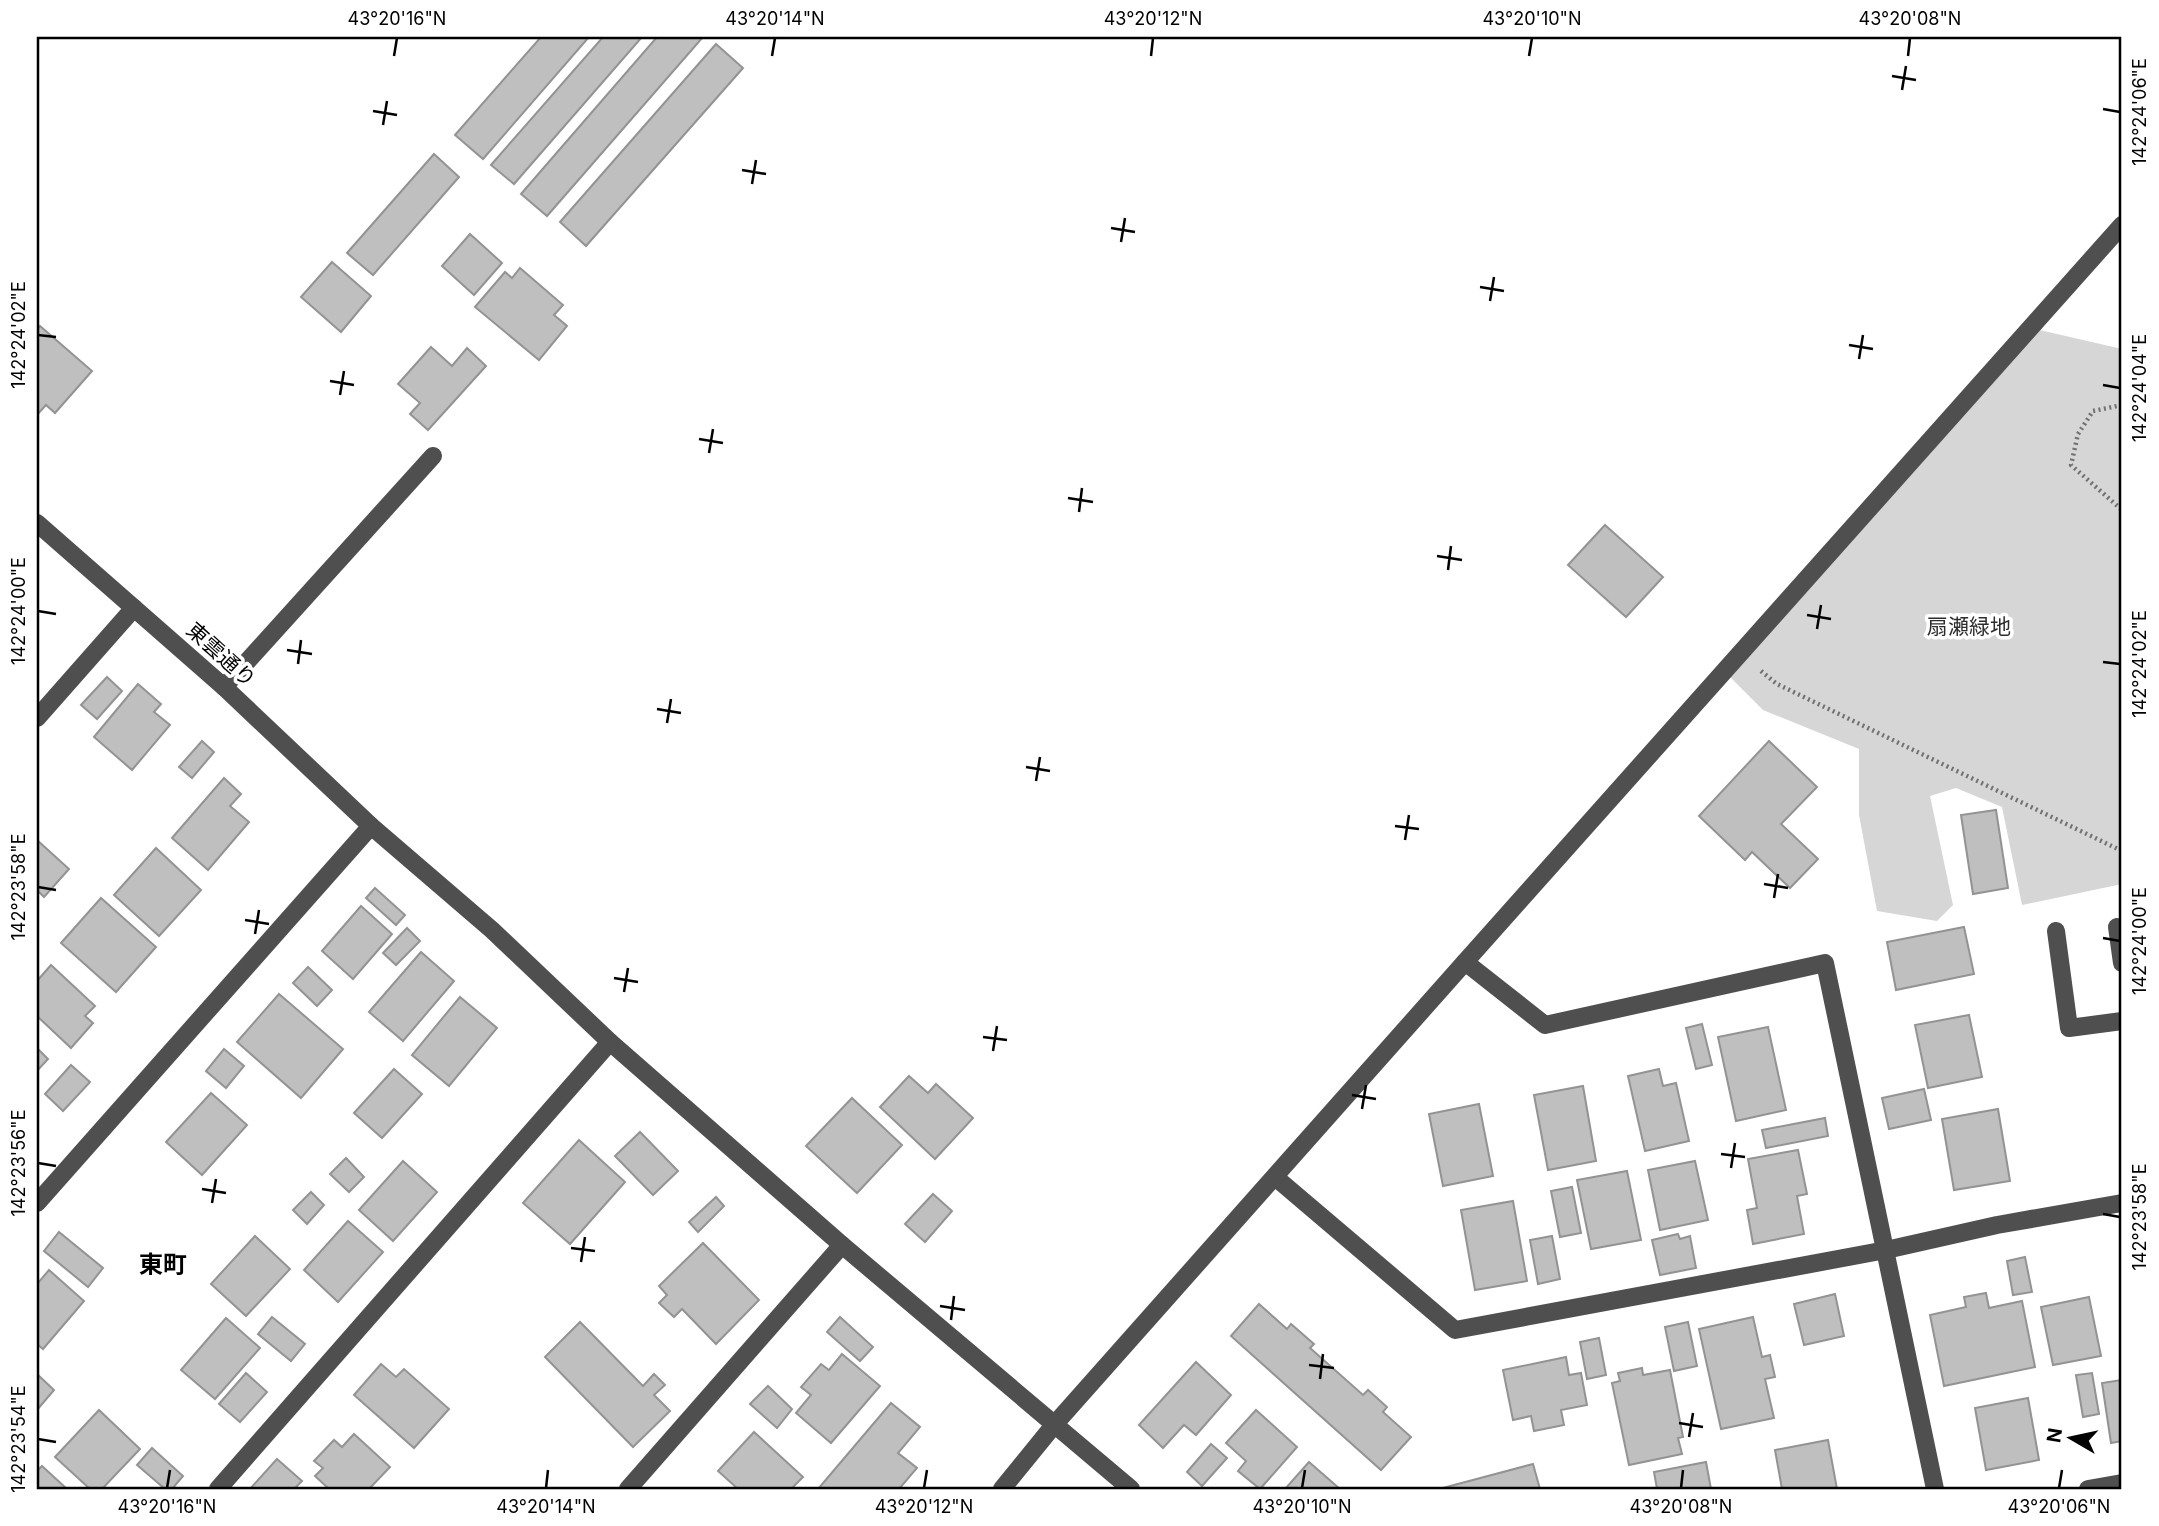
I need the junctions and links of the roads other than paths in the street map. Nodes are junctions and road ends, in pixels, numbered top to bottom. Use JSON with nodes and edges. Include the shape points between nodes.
{"nodes":[{"id":1,"x":2122,"y":225,"type":"edge"},
{"id":2,"x":433,"y":456,"type":"dead end"},
{"id":3,"x":37,"y":523,"type":"edge"},
{"id":4,"x":134,"y":608,"type":"junction"},
{"id":5,"x":224,"y":687,"type":"junction"},
{"id":6,"x":37,"y":718,"type":"edge"},
{"id":7,"x":370,"y":827,"type":"junction"},
{"id":8,"x":2117,"y":927,"type":"dead end"},
{"id":9,"x":2056,"y":931,"type":"dead end"},
{"id":10,"x":1465,"y":962,"type":"junction"},
{"id":11,"x":2122,"y":963,"type":"edge"},
{"id":12,"x":2122,"y":1021,"type":"edge"},
{"id":13,"x":610,"y":1042,"type":"junction"},
{"id":14,"x":1275,"y":1178,"type":"junction"},
{"id":15,"x":37,"y":1203,"type":"edge"},
{"id":16,"x":2122,"y":1203,"type":"edge"},
{"id":17,"x":842,"y":1245,"type":"junction"},
{"id":18,"x":1886,"y":1250,"type":"junction"},
{"id":19,"x":1054,"y":1425,"type":"junction"},
{"id":20,"x":2122,"y":1483,"type":"edge"},
{"id":21,"x":218,"y":1489,"type":"edge"},
{"id":22,"x":628,"y":1489,"type":"edge"},
{"id":23,"x":1002,"y":1489,"type":"edge"},
{"id":24,"x":1131,"y":1489,"type":"edge"},
{"id":25,"x":1935,"y":1489,"type":"edge"},
{"id":26,"x":2088,"y":1489,"type":"edge"}],
"edges":[{"from":1,"to":10,"type":"street"},
{"from":2,"to":5,"type":"street"},
{"from":3,"to":4,"type":"street","name":"東雲通り"},
{"from":4,"to":5,"type":"street","name":"東雲通り"},
{"from":4,"to":6,"type":"street"},
{"from":5,"to":7,"type":"street","name":"東雲通り"},
{"from":7,"to":13,"type":"street","name":"東雲通り","via":[[492,930]]},
{"from":7,"to":15,"type":"street"},
{"from":8,"to":11,"type":"street"},
{"from":9,"to":12,"type":"street","via":[[2069,1028]]},
{"from":10,"to":14,"type":"street"},
{"from":10,"to":18,"type":"street","via":[[1545,1025],[1825,964]]},
{"from":13,"to":17,"type":"street","name":"東雲通り"},
{"from":13,"to":21,"type":"street"},
{"from":14,"to":18,"type":"street","via":[[1455,1330]]},
{"from":14,"to":19,"type":"street"},
{"from":16,"to":18,"type":"street"},
{"from":17,"to":19,"type":"street","name":"東雲通り"},
{"from":17,"to":22,"type":"street"},
{"from":18,"to":25,"type":"street"},
{"from":19,"to":23,"type":"street"},
{"from":19,"to":24,"type":"street","name":"東雲通り"},
{"from":20,"to":26,"type":"street"}]}
